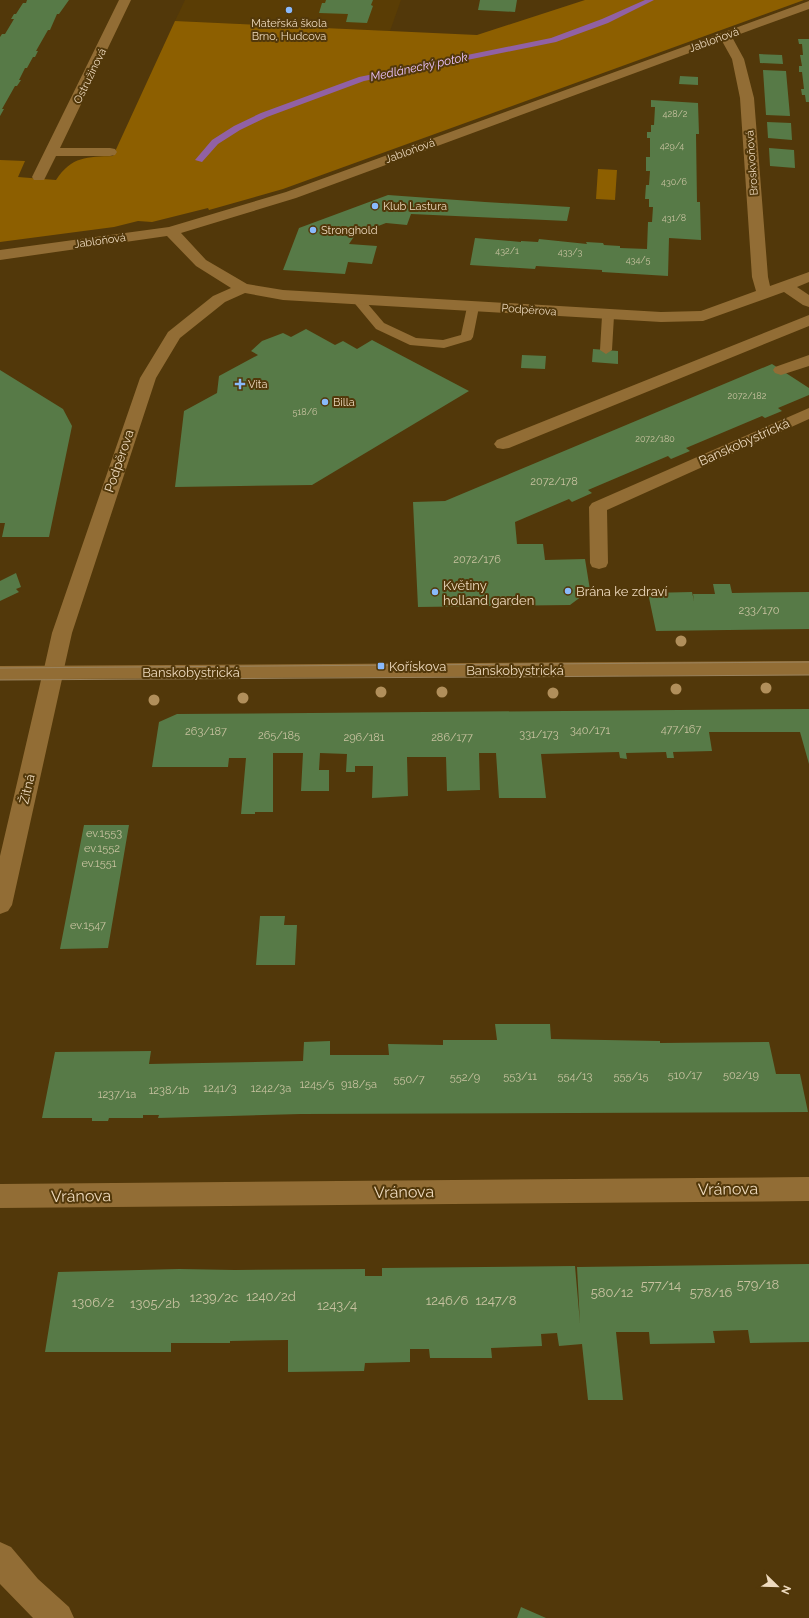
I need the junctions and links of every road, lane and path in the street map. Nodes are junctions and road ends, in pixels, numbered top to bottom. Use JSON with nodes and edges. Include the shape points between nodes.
{"nodes":[{"id":1,"x":125,"y":0,"type":"edge"},
{"id":2,"x":809,"y":5,"type":"edge"},
{"id":3,"x":725,"y":36,"type":"junction"},
{"id":4,"x":53,"y":152,"type":"junction"},
{"id":5,"x":110,"y":152,"type":"dead end"},
{"id":6,"x":40,"y":177,"type":"dead end"},
{"id":7,"x":171,"y":231,"type":"junction"},
{"id":8,"x":0,"y":255,"type":"edge"},
{"id":9,"x":809,"y":277,"type":"edge"},
{"id":10,"x":786,"y":286,"type":"junction"},
{"id":11,"x":243,"y":288,"type":"junction"},
{"id":12,"x":764,"y":294,"type":"junction"},
{"id":13,"x":357,"y":299,"type":"junction"},
{"id":14,"x":809,"y":302,"type":"edge"},
{"id":15,"x":473,"y":306,"type":"junction"},
{"id":16,"x":608,"y":316,"type":"junction"},
{"id":17,"x":809,"y":320,"type":"edge"},
{"id":18,"x":606,"y":350,"type":"dead end"},
{"id":19,"x":809,"y":360,"type":"edge"},
{"id":20,"x":781,"y":370,"type":"dead end"},
{"id":21,"x":809,"y":413,"type":"edge"},
{"id":22,"x":503,"y":444,"type":"dead end"},
{"id":23,"x":599,"y":563,"type":"dead end"},
{"id":24,"x":809,"y":668,"type":"edge"},
{"id":25,"x":0,"y":673,"type":"edge"},
{"id":26,"x":53,"y":673,"type":"junction"},
{"id":27,"x":0,"y":905,"type":"edge"},
{"id":28,"x":809,"y":1188,"type":"edge"},
{"id":29,"x":0,"y":1196,"type":"edge"},
{"id":30,"x":0,"y":1558,"type":"edge"},
{"id":31,"x":58,"y":1618,"type":"edge"}],
"edges":[{"from":1,"to":4,"type":"street","name":"Ostružinová"},
{"from":2,"to":3,"type":"street","name":"Jabloňová"},
{"from":3,"to":7,"type":"street","name":"Jabloňová","via":[[291,195]]},
{"from":3,"to":12,"type":"street","name":"Broskvoňová","via":[[738,59],[747,98],[760,277]]},
{"from":4,"to":5,"type":"street"},
{"from":4,"to":6,"type":"street","name":"Ostružinová"},
{"from":7,"to":8,"type":"street","name":"Jabloňová"},
{"from":7,"to":11,"type":"street","name":"Podpěrova","via":[[201,263]]},
{"from":9,"to":10,"type":"street","name":"Podpěrova"},
{"from":10,"to":12,"type":"street","name":"Podpěrova"},
{"from":10,"to":14,"type":"street"},
{"from":11,"to":13,"type":"street","name":"Podpěrova","via":[[284,295]]},
{"from":11,"to":26,"type":"street","name":"Podpěrova","via":[[219,299],[174,335],[148,378],[62,633]]},
{"from":12,"to":16,"type":"street","name":"Podpěrova","via":[[704,316]]},
{"from":13,"to":15,"type":"street","name":"Podpěrova"},
{"from":13,"to":15,"type":"lane","via":[[380,326],[414,342],[444,344],[467,336]]},
{"from":15,"to":16,"type":"street","name":"Podpěrova"},
{"from":16,"to":18,"type":"lane"},
{"from":17,"to":22,"type":"street"},
{"from":19,"to":20,"type":"street"},
{"from":21,"to":23,"type":"street","name":"Banskobystrická","via":[[598,507]]},
{"from":24,"to":26,"type":"street","name":"Banskobystrická"},
{"from":25,"to":26,"type":"street","name":"Banskobystrická"},
{"from":26,"to":27,"type":"street","name":"Žitná"},
{"from":28,"to":29,"type":"street","name":"Vránova"},
{"from":30,"to":31,"type":"street","via":[[37,1602]]}]}
